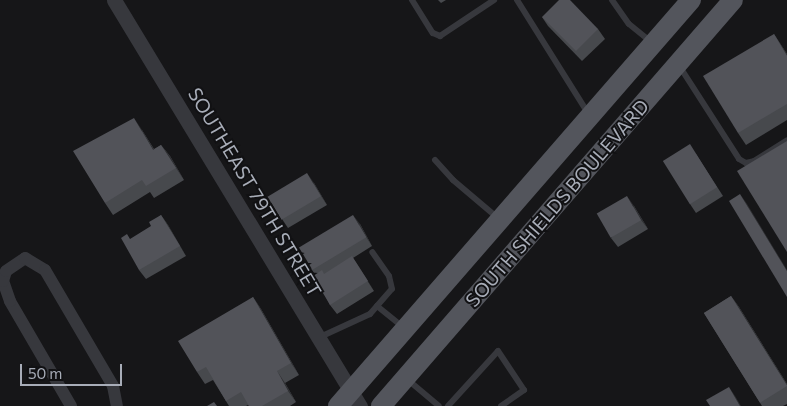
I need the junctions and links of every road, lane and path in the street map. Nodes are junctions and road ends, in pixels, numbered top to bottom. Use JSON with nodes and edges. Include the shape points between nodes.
{"nodes":[{"id":1,"x":114,"y":0,"type":"edge"},
{"id":2,"x":412,"y":0,"type":"edge"},
{"id":3,"x":494,"y":0,"type":"edge"},
{"id":4,"x":517,"y":0,"type":"edge"},
{"id":5,"x":612,"y":0,"type":"edge"},
{"id":6,"x":734,"y":0,"type":"edge"},
{"id":7,"x":685,"y":8,"type":"edge"},
{"id":8,"x":703,"y":35,"type":"junction"},
{"id":9,"x":653,"y":44,"type":"junction"},
{"id":10,"x":677,"y":64,"type":"junction"},
{"id":11,"x":590,"y":116,"type":"junction"},
{"id":12,"x":787,"y":140,"type":"edge"},
{"id":13,"x":435,"y":160,"type":"dead end"},
{"id":14,"x":500,"y":220,"type":"junction"},
{"id":15,"x":372,"y":252,"type":"dead end"},
{"id":16,"x":378,"y":306,"type":"junction"},
{"id":17,"x":405,"y":328,"type":"junction"},
{"id":18,"x":320,"y":337,"type":"junction"},
{"id":19,"x":405,"y":378,"type":"junction"},
{"id":20,"x":356,"y":398,"type":"edge"},
{"id":21,"x":71,"y":406,"type":"edge"},
{"id":22,"x":117,"y":406,"type":"edge"},
{"id":23,"x":338,"y":406,"type":"edge"},
{"id":24,"x":380,"y":406,"type":"edge"},
{"id":25,"x":439,"y":406,"type":"edge"},
{"id":26,"x":448,"y":406,"type":"edge"},
{"id":27,"x":501,"y":406,"type":"edge"}],
"edges":[{"from":1,"to":18,"type":"street","name":"SOUTHEAST 79TH STREET"},
{"from":2,"to":3,"type":"lane","via":[[433,33],[440,36]]},
{"from":4,"to":11,"type":"lane"},
{"from":5,"to":9,"type":"lane","via":[[628,24]]},
{"from":6,"to":8,"type":"main road","name":"SOUTH SHIELDS BOULEVARD"},
{"from":7,"to":8,"type":"main road"},
{"from":7,"to":9,"type":"main road","name":"SOUTH SHIELDS BOULEVARD"},
{"from":8,"to":10,"type":"main road","name":"SOUTH SHIELDS BOULEVARD"},
{"from":9,"to":11,"type":"main road","name":"SOUTH SHIELDS BOULEVARD"},
{"from":10,"to":12,"type":"lane","via":[[698,91],[739,159],[746,163],[754,160]]},
{"from":10,"to":19,"type":"main road","name":"SOUTH SHIELDS BOULEVARD"},
{"from":11,"to":14,"type":"main road","name":"SOUTH SHIELDS BOULEVARD"},
{"from":13,"to":14,"type":"lane"},
{"from":14,"to":17,"type":"main road","name":"SOUTH SHIELDS BOULEVARD"},
{"from":15,"to":16,"type":"lane","via":[[389,276],[392,289]]},
{"from":16,"to":17,"type":"lane"},
{"from":16,"to":18,"type":"lane","via":[[370,314]]},
{"from":17,"to":20,"type":"main road","name":"SOUTH SHIELDS BOULEVARD"},
{"from":18,"to":20,"type":"street","name":"SOUTHEAST 79TH STREET"},
{"from":19,"to":24,"type":"main road","name":"SOUTH SHIELDS BOULEVARD"},
{"from":19,"to":25,"type":"lane"},
{"from":20,"to":23,"type":"main road","name":"SOUTH SHIELDS BOULEVARD"},
{"from":21,"to":22,"type":"street","via":[[10,301],[3,281],[6,271],[26,258],[45,270],[113,386]]},
{"from":26,"to":27,"type":"lane","via":[[498,351],[524,390]]}]}
